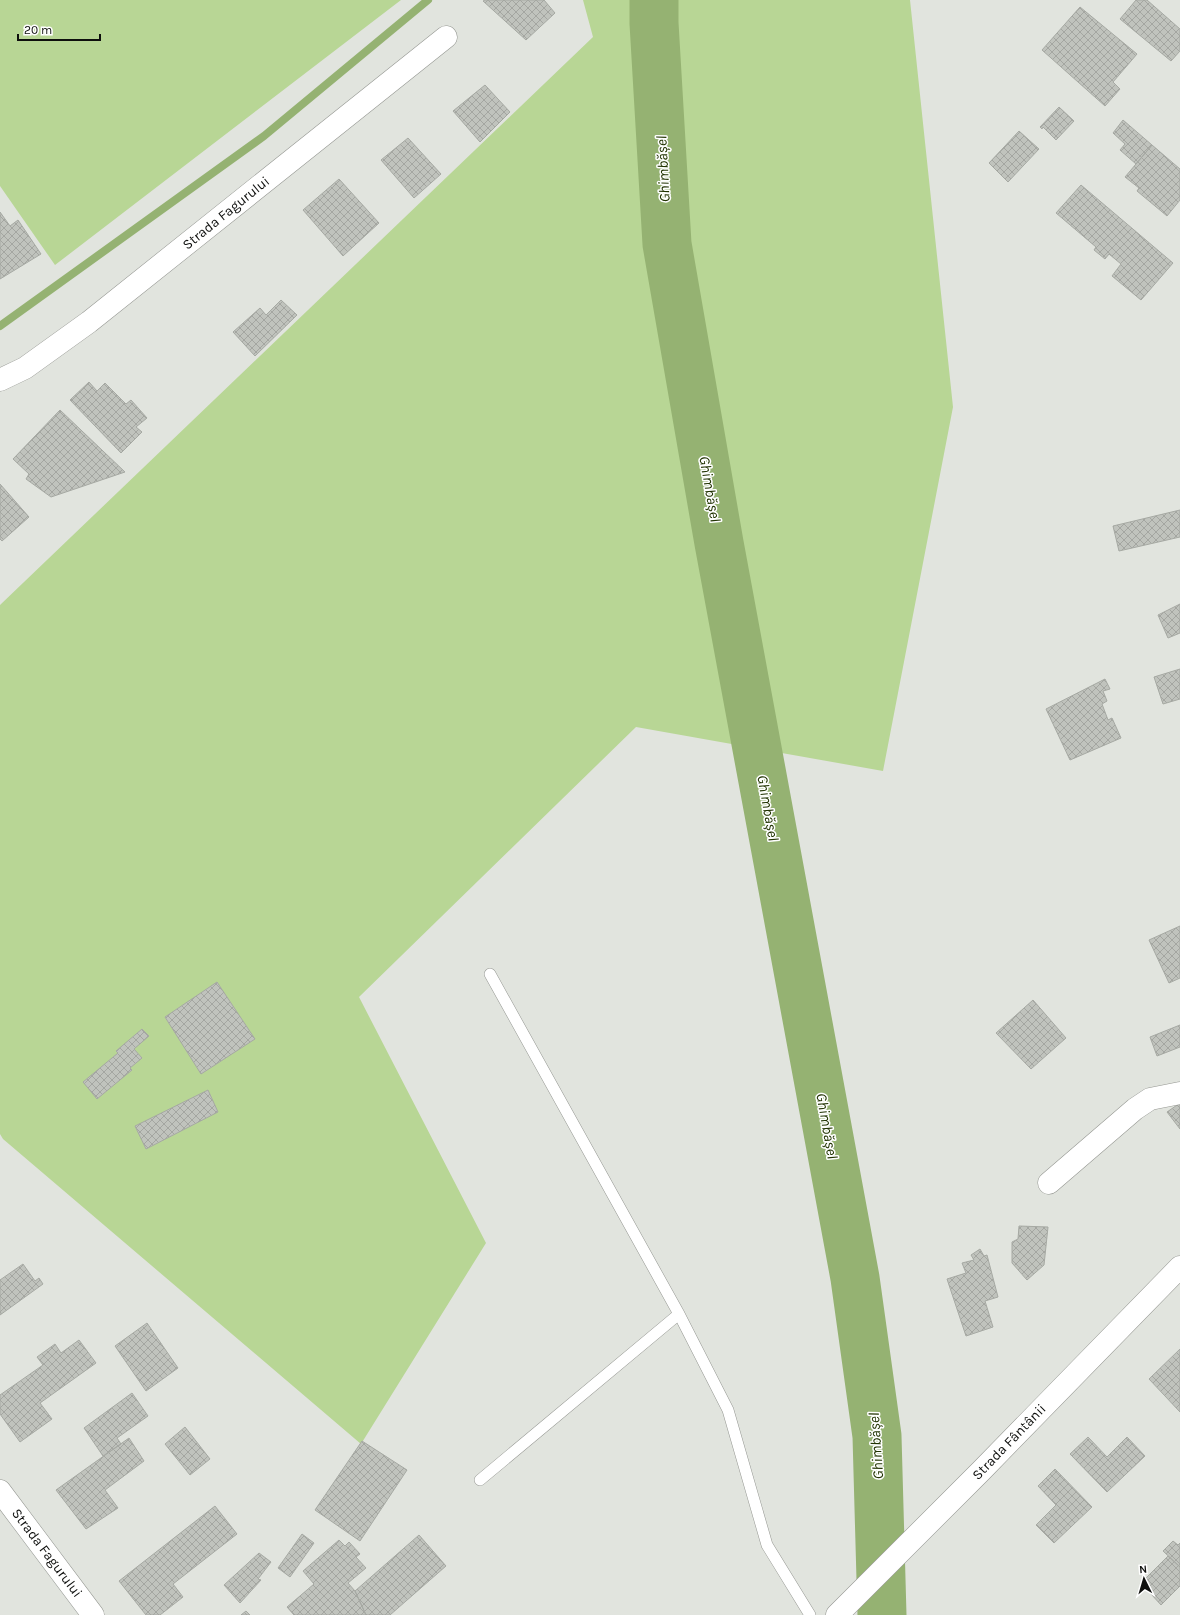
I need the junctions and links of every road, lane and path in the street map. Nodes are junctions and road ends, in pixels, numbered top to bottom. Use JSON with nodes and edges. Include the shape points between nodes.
{"nodes":[{"id":1,"x":446,"y":37,"type":"dead end"},
{"id":2,"x":0,"y":380,"type":"edge"},
{"id":3,"x":490,"y":974,"type":"dead end"},
{"id":4,"x":1180,"y":1093,"type":"edge"},
{"id":5,"x":1050,"y":1183,"type":"dead end"},
{"id":6,"x":1180,"y":1267,"type":"edge"},
{"id":7,"x":679,"y":1314,"type":"junction"},
{"id":8,"x":480,"y":1480,"type":"dead end"},
{"id":9,"x":0,"y":1491,"type":"edge"},
{"id":10,"x":93,"y":1615,"type":"edge"},
{"id":11,"x":810,"y":1615,"type":"edge"},
{"id":12,"x":837,"y":1615,"type":"edge"}],
"edges":[{"from":1,"to":2,"type":"street","name":"Strada Fagurului","via":[[89,322],[25,368]]},
{"from":3,"to":7,"type":"lane"},
{"from":4,"to":5,"type":"street","via":[[1150,1099],[1135,1109]]},
{"from":6,"to":12,"type":"street","name":"Strada Fântânii"},
{"from":7,"to":8,"type":"lane"},
{"from":7,"to":11,"type":"lane","via":[[728,1410],[767,1545]]},
{"from":9,"to":10,"type":"street","name":"Strada Fagurului"}]}
